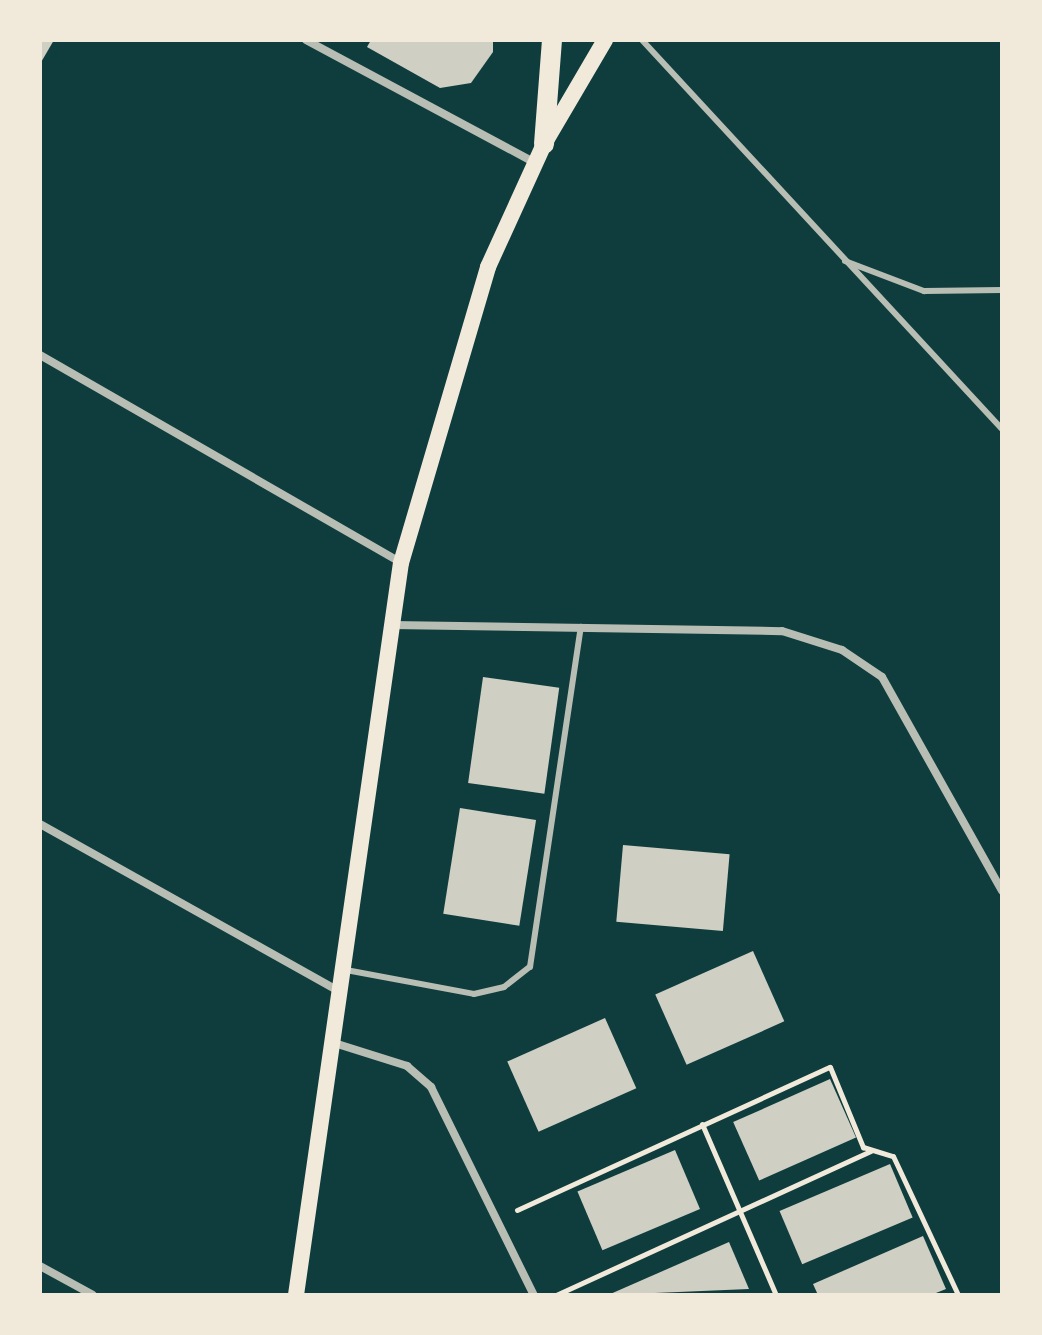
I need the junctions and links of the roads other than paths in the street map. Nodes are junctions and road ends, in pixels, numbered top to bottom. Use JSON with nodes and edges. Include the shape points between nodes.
{"nodes":[{"id":1,"x":306,"y":40,"type":"edge"},
{"id":2,"x":552,"y":40,"type":"edge"},
{"id":3,"x":605,"y":40,"type":"edge"},
{"id":4,"x":642,"y":40,"type":"edge"},
{"id":5,"x":539,"y":153,"type":"junction"},
{"id":6,"x":842,"y":259,"type":"junction"},
{"id":7,"x":999,"y":292,"type":"edge"},
{"id":8,"x":40,"y":355,"type":"edge"},
{"id":9,"x":1002,"y":429,"type":"edge"},
{"id":10,"x":401,"y":563,"type":"junction"},
{"id":11,"x":391,"y":625,"type":"junction"},
{"id":12,"x":581,"y":627,"type":"junction"},
{"id":13,"x":40,"y":824,"type":"edge"},
{"id":14,"x":1002,"y":891,"type":"edge"},
{"id":15,"x":338,"y":969,"type":"junction"},
{"id":16,"x":335,"y":989,"type":"junction"},
{"id":17,"x":329,"y":1042,"type":"junction"},
{"id":18,"x":40,"y":1266,"type":"edge"},
{"id":19,"x":93,"y":1295,"type":"edge"},
{"id":20,"x":296,"y":1295,"type":"edge"},
{"id":21,"x":534,"y":1295,"type":"edge"}],
"edges":[{"from":1,"to":5,"type":"street"},
{"from":2,"to":5,"type":"main road"},
{"from":3,"to":5,"type":"main road"},
{"from":4,"to":6,"type":"lane"},
{"from":5,"to":10,"type":"main road","via":[[464,338]]},
{"from":6,"to":7,"type":"lane","via":[[924,291]]},
{"from":6,"to":9,"type":"lane"},
{"from":8,"to":10,"type":"street"},
{"from":10,"to":11,"type":"main road"},
{"from":11,"to":12,"type":"street"},
{"from":11,"to":15,"type":"main road"},
{"from":12,"to":14,"type":"street","via":[[782,631],[863,661],[882,677]]},
{"from":12,"to":15,"type":"lane","via":[[530,967],[504,987],[474,994]]},
{"from":13,"to":16,"type":"street"},
{"from":15,"to":16,"type":"main road"},
{"from":16,"to":17,"type":"main road"},
{"from":17,"to":20,"type":"main road"},
{"from":17,"to":21,"type":"street","via":[[407,1066],[431,1087]]},
{"from":18,"to":19,"type":"street"}]}
